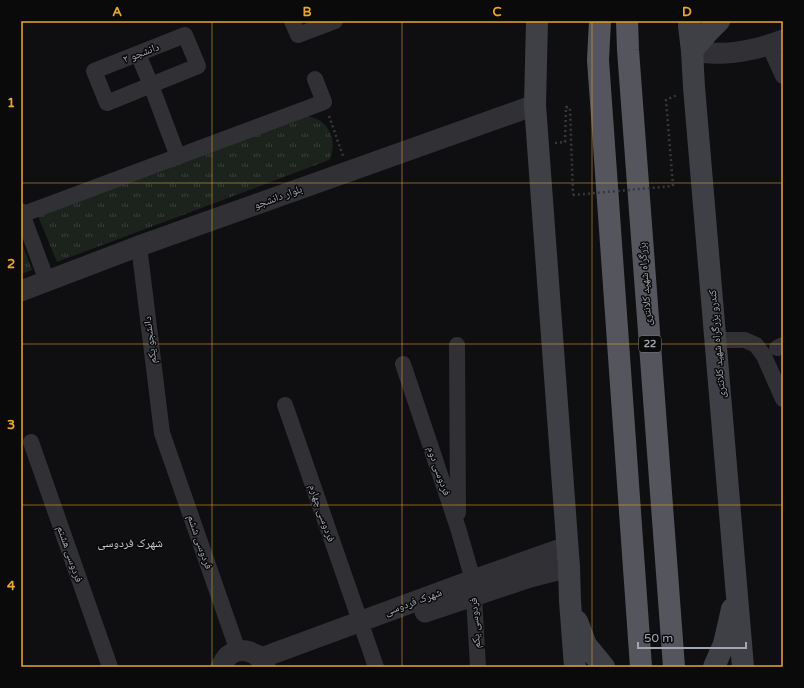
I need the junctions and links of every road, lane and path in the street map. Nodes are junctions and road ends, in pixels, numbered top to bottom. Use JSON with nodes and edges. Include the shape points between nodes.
{"nodes":[{"id":1,"x":292,"y":21,"type":"edge"},
{"id":2,"x":335,"y":21,"type":"edge"},
{"id":3,"x":537,"y":21,"type":"edge"},
{"id":4,"x":600,"y":21,"type":"edge"},
{"id":5,"x":627,"y":21,"type":"edge"},
{"id":6,"x":690,"y":21,"type":"edge"},
{"id":7,"x":719,"y":21,"type":"edge"},
{"id":8,"x":776,"y":43,"type":"edge"},
{"id":9,"x":692,"y":51,"type":"junction"},
{"id":10,"x":138,"y":54,"type":"junction"},
{"id":11,"x":783,"y":76,"type":"edge"},
{"id":12,"x":315,"y":79,"type":"dead end"},
{"id":13,"x":151,"y":85,"type":"junction"},
{"id":14,"x":694,"y":88,"type":"junction"},
{"id":15,"x":324,"y":102,"type":"junction"},
{"id":16,"x":535,"y":105,"type":"junction"},
{"id":17,"x":539,"y":144,"type":"junction"},
{"id":18,"x":178,"y":157,"type":"junction"},
{"id":19,"x":349,"y":172,"type":"junction"},
{"id":20,"x":21,"y":214,"type":"edge"},
{"id":21,"x":139,"y":246,"type":"junction"},
{"id":22,"x":47,"y":281,"type":"junction"},
{"id":23,"x":21,"y":291,"type":"edge"},
{"id":24,"x":716,"y":340,"type":"junction"},
{"id":25,"x":457,"y":345,"type":"dead end"},
{"id":26,"x":403,"y":364,"type":"dead end"},
{"id":27,"x":783,"y":399,"type":"edge"},
{"id":28,"x":285,"y":405,"type":"dead end"},
{"id":29,"x":162,"y":433,"type":"joint"},
{"id":30,"x":30,"y":442,"type":"dead end"},
{"id":31,"x":458,"y":528,"type":"junction"},
{"id":32,"x":568,"y":557,"type":"junction"},
{"id":33,"x":736,"y":585,"type":"junction"},
{"id":34,"x":473,"y":588,"type":"junction"},
{"id":35,"x":570,"y":601,"type":"junction"},
{"id":36,"x":362,"y":626,"type":"junction"},
{"id":37,"x":238,"y":651,"type":"junction"},
{"id":38,"x":265,"y":664,"type":"edge"},
{"id":39,"x":110,"y":667,"type":"edge"},
{"id":40,"x":221,"y":667,"type":"edge"},
{"id":41,"x":376,"y":667,"type":"edge"},
{"id":42,"x":478,"y":667,"type":"edge"},
{"id":43,"x":575,"y":667,"type":"edge"},
{"id":44,"x":604,"y":667,"type":"edge"},
{"id":45,"x":641,"y":667,"type":"edge"},
{"id":46,"x":674,"y":667,"type":"edge"},
{"id":47,"x":714,"y":667,"type":"edge"},
{"id":48,"x":744,"y":667,"type":"edge"}],
"edges":[{"from":1,"to":2,"type":"street","via":[[298,36]]},
{"from":3,"to":16,"type":"main road"},
{"from":4,"to":45,"type":"highway","via":[[598,60]]},
{"from":5,"to":46,"type":"highway","name":"بزرگراه شهید کلانتری","number":"22"},
{"from":6,"to":9,"type":"main road","name":"کندرو بزرگراه شهید کلانتری"},
{"from":7,"to":9,"type":"main road"},
{"from":8,"to":9,"type":"street","via":[[734,52],[712,54]]},
{"from":8,"to":11,"type":"street"},
{"from":9,"to":14,"type":"main road","name":"کندرو بزرگراه شهید کلانتری"},
{"from":10,"to":13,"type":"street"},
{"from":10,"to":13,"type":"street","name":"۲ دانشجو","via":[[94,71],[107,103]]},
{"from":10,"to":13,"type":"street","name":"۲ دانشجو","via":[[185,35],[198,66]]},
{"from":12,"to":15,"type":"street"},
{"from":13,"to":18,"type":"street"},
{"from":14,"to":17,"type":"path","bridge":true,"via":[[666,100],[673,186],[573,195],[570,108],[566,107],[565,142]]},
{"from":14,"to":24,"type":"main road","name":"کندرو بزرگراه شهید کلانتری"},
{"from":15,"to":18,"type":"street"},
{"from":15,"to":19,"type":"path"},
{"from":16,"to":17,"type":"main road"},
{"from":16,"to":19,"type":"street","name":"بلوار دانشجو"},
{"from":17,"to":32,"type":"main road"},
{"from":18,"to":20,"type":"street"},
{"from":19,"to":21,"type":"street","name":"بلوار دانشجو"},
{"from":20,"to":22,"type":"street"},
{"from":21,"to":22,"type":"street","name":"بلوار دانشجو"},
{"from":21,"to":29,"type":"street","name":"دانشجو یکم"},
{"from":22,"to":23,"type":"street","name":"بلوار دانشجو"},
{"from":24,"to":27,"type":"street","via":[[745,340],[756,345],[764,356]]},
{"from":24,"to":33,"type":"main road","name":"کندرو بزرگراه شهید کلانتری"},
{"from":25,"to":31,"type":"street"},
{"from":26,"to":31,"type":"street","name":"فردوسی دوم"},
{"from":28,"to":36,"type":"street","name":"فردوسی چهارم"},
{"from":29,"to":37,"type":"street","name":"فردوسی ششم"},
{"from":30,"to":39,"type":"street","name":"فردوسی هشتم"},
{"from":31,"to":34,"type":"street","name":"فردوسی دوم"},
{"from":32,"to":34,"type":"street","name":"شهرک فردوسی"},
{"from":32,"to":35,"type":"main road"},
{"from":33,"to":47,"type":"main road","via":[[724,644]]},
{"from":33,"to":48,"type":"main road","name":"کندرو بزرگراه شهید کلانتری"},
{"from":34,"to":36,"type":"street","name":"شهرک فردوسی"},
{"from":34,"to":42,"type":"street","name":"فردوسی یکم"},
{"from":35,"to":43,"type":"main road"},
{"from":35,"to":44,"type":"main road","via":[[586,645]]},
{"from":36,"to":38,"type":"street","name":"شهرک فردوسی"},
{"from":36,"to":41,"type":"street","name":"فردوسی چهارم"},
{"from":37,"to":38,"type":"street","via":[[250,651]]},
{"from":37,"to":40,"type":"street","via":[[227,657]]}]}
